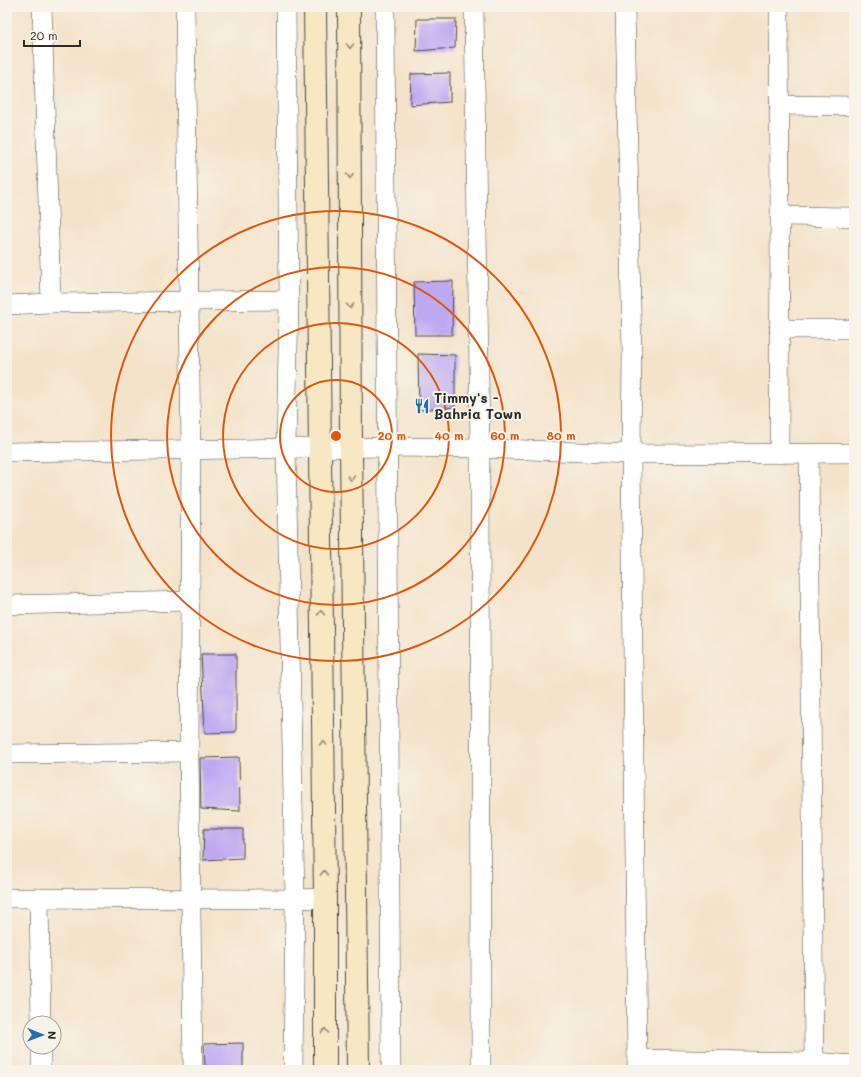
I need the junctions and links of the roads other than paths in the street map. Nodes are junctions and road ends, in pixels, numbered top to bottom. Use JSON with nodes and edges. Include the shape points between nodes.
{"nodes":[{"id":1,"x":42,"y":7,"type":"edge"},
{"id":2,"x":185,"y":7,"type":"edge"},
{"id":3,"x":286,"y":7,"type":"edge"},
{"id":4,"x":315,"y":7,"type":"edge"},
{"id":5,"x":350,"y":7,"type":"edge"},
{"id":6,"x":385,"y":7,"type":"edge"},
{"id":7,"x":474,"y":7,"type":"edge"},
{"id":8,"x":625,"y":7,"type":"edge"},
{"id":9,"x":779,"y":7,"type":"edge"},
{"id":10,"x":779,"y":105,"type":"junction"},
{"id":11,"x":854,"y":106,"type":"edge"},
{"id":12,"x":780,"y":216,"type":"junction"},
{"id":13,"x":854,"y":217,"type":"edge"},
{"id":14,"x":289,"y":300,"type":"junction"},
{"id":15,"x":190,"y":301,"type":"junction"},
{"id":16,"x":51,"y":304,"type":"junction"},
{"id":17,"x":7,"y":305,"type":"edge"},
{"id":18,"x":780,"y":328,"type":"junction"},
{"id":19,"x":854,"y":329,"type":"edge"},
{"id":20,"x":351,"y":447,"type":"junction"},
{"id":21,"x":388,"y":447,"type":"junction"},
{"id":22,"x":286,"y":448,"type":"junction"},
{"id":23,"x":319,"y":448,"type":"junction"},
{"id":24,"x":480,"y":448,"type":"junction"},
{"id":25,"x":191,"y":449,"type":"junction"},
{"id":26,"x":7,"y":452,"type":"edge"},
{"id":27,"x":854,"y":453,"type":"edge"},
{"id":28,"x":631,"y":454,"type":"junction"},
{"id":29,"x":780,"y":454,"type":"junction"},
{"id":30,"x":809,"y":454,"type":"junction"},
{"id":31,"x":190,"y":601,"type":"junction"},
{"id":32,"x":7,"y":605,"type":"edge"},
{"id":33,"x":189,"y":752,"type":"junction"},
{"id":34,"x":7,"y":754,"type":"edge"},
{"id":35,"x":7,"y":898,"type":"edge"},
{"id":36,"x":39,"y":898,"type":"junction"},
{"id":37,"x":192,"y":898,"type":"junction"},
{"id":38,"x":325,"y":898,"type":"junction"},
{"id":39,"x":295,"y":899,"type":"junction"},
{"id":40,"x":41,"y":1015,"type":"edge"},
{"id":41,"x":41,"y":1055,"type":"edge"},
{"id":42,"x":814,"y":1062,"type":"junction"},
{"id":43,"x":637,"y":1064,"type":"edge"},
{"id":44,"x":854,"y":1064,"type":"edge"},
{"id":45,"x":41,"y":1070,"type":"edge"},
{"id":46,"x":193,"y":1070,"type":"edge"},
{"id":47,"x":293,"y":1070,"type":"edge"},
{"id":48,"x":325,"y":1070,"type":"edge"},
{"id":49,"x":358,"y":1070,"type":"edge"},
{"id":50,"x":391,"y":1070,"type":"edge"},
{"id":51,"x":481,"y":1070,"type":"edge"}],
"edges":[{"from":1,"to":16,"type":"street"},
{"from":2,"to":15,"type":"street"},
{"from":3,"to":14,"type":"street"},
{"from":4,"to":23,"type":"street"},
{"from":5,"to":20,"type":"street","one_way":true},
{"from":6,"to":21,"type":"street"},
{"from":7,"to":24,"type":"street"},
{"from":8,"to":28,"type":"street","via":[[632,353]]},
{"from":9,"to":10,"type":"street"},
{"from":10,"to":11,"type":"street"},
{"from":10,"to":12,"type":"street"},
{"from":12,"to":13,"type":"street"},
{"from":12,"to":18,"type":"street"},
{"from":14,"to":15,"type":"street"},
{"from":14,"to":22,"type":"street"},
{"from":15,"to":16,"type":"street"},
{"from":15,"to":25,"type":"street"},
{"from":16,"to":17,"type":"street"},
{"from":18,"to":19,"type":"street"},
{"from":18,"to":29,"type":"street"},
{"from":20,"to":21,"type":"street"},
{"from":20,"to":23,"type":"street"},
{"from":20,"to":49,"type":"street","one_way":true},
{"from":21,"to":24,"type":"street"},
{"from":21,"to":50,"type":"street"},
{"from":22,"to":23,"type":"street"},
{"from":22,"to":25,"type":"street"},
{"from":22,"to":39,"type":"street"},
{"from":38,"to":23,"type":"street","one_way":true},
{"from":24,"to":28,"type":"street"},
{"from":24,"to":51,"type":"street"},
{"from":25,"to":26,"type":"street"},
{"from":25,"to":31,"type":"street"},
{"from":27,"to":30,"type":"street"},
{"from":28,"to":29,"type":"street"},
{"from":28,"to":43,"type":"street"},
{"from":29,"to":30,"type":"street"},
{"from":30,"to":42,"type":"street"},
{"from":31,"to":32,"type":"street"},
{"from":31,"to":33,"type":"street"},
{"from":33,"to":34,"type":"street"},
{"from":33,"to":37,"type":"street"},
{"from":35,"to":36,"type":"street"},
{"from":36,"to":37,"type":"street"},
{"from":36,"to":40,"type":"street"},
{"from":37,"to":39,"type":"street"},
{"from":37,"to":46,"type":"street"},
{"from":38,"to":39,"type":"street"},
{"from":48,"to":38,"type":"street","one_way":true},
{"from":39,"to":47,"type":"street"},
{"from":41,"to":45,"type":"street"},
{"from":42,"to":43,"type":"street"},
{"from":42,"to":44,"type":"street"}]}
